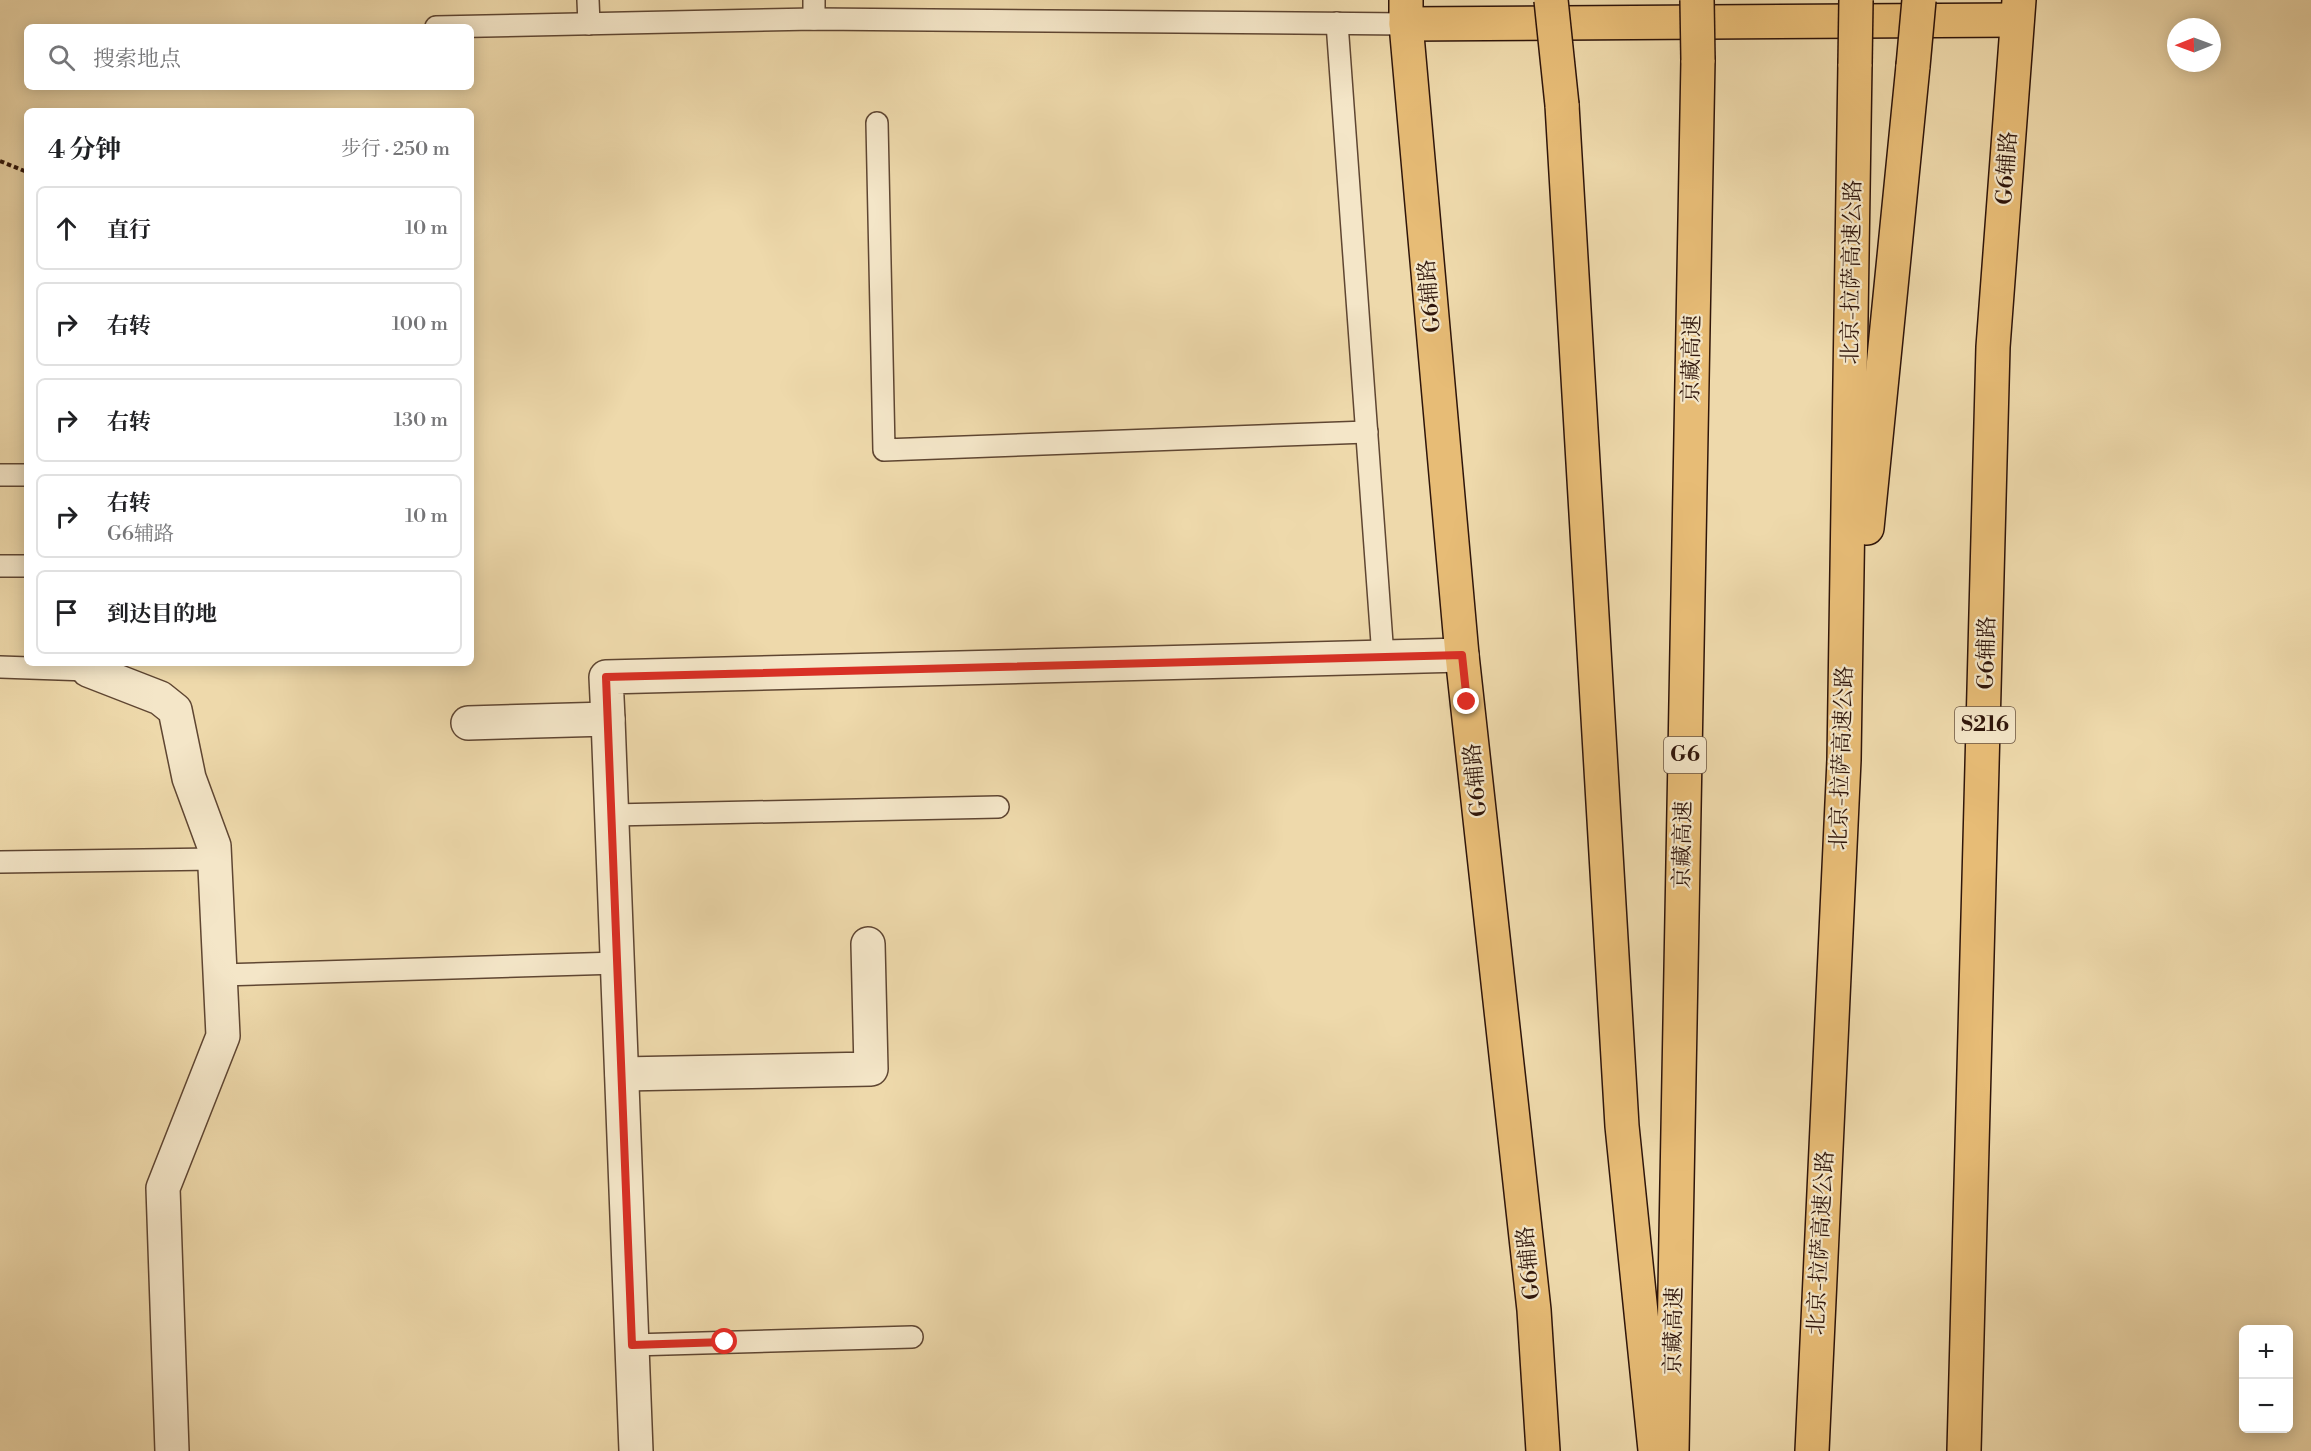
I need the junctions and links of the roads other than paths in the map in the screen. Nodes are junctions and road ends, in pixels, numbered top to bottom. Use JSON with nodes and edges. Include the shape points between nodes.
{"nodes":[{"id":1,"x":588,"y":0,"type":"edge"},
{"id":2,"x":1551,"y":0,"type":"edge"},
{"id":3,"x":1697,"y":0,"type":"edge"},
{"id":4,"x":1856,"y":0,"type":"edge"},
{"id":5,"x":1919,"y":0,"type":"edge"},
{"id":6,"x":814,"y":10,"type":"edge"},
{"id":7,"x":2018,"y":10,"type":"edge"},
{"id":8,"x":1406,"y":12,"type":"edge"},
{"id":9,"x":1337,"y":23,"type":"junction"},
{"id":10,"x":589,"y":24,"type":"junction"},
{"id":11,"x":474,"y":26,"type":"edge"},
{"id":12,"x":877,"y":123,"type":"dead end"},
{"id":13,"x":1367,"y":432,"type":"junction"},
{"id":14,"x":0,"y":475,"type":"edge"},
{"id":15,"x":24,"y":475,"type":"edge"},
{"id":16,"x":0,"y":566,"type":"edge"},
{"id":17,"x":24,"y":567,"type":"edge"},
{"id":18,"x":1462,"y":655,"type":"junction"},
{"id":19,"x":1383,"y":657,"type":"junction"},
{"id":20,"x":0,"y":667,"type":"edge"},
{"id":21,"x":88,"y":667,"type":"edge"},
{"id":22,"x":608,"y":719,"type":"junction"},
{"id":23,"x":468,"y":723,"type":"dead end"},
{"id":24,"x":1844,"y":760,"type":"junction"},
{"id":25,"x":998,"y":807,"type":"dead end"},
{"id":26,"x":612,"y":815,"type":"junction"},
{"id":27,"x":214,"y":860,"type":"junction"},
{"id":28,"x":0,"y":862,"type":"edge"},
{"id":29,"x":868,"y":944,"type":"dead end"},
{"id":30,"x":618,"y":963,"type":"junction"},
{"id":31,"x":220,"y":975,"type":"junction"},
{"id":32,"x":622,"y":1074,"type":"junction"},
{"id":33,"x":912,"y":1337,"type":"dead end"},
{"id":34,"x":632,"y":1345,"type":"junction"},
{"id":35,"x":172,"y":1451,"type":"edge"},
{"id":36,"x":636,"y":1451,"type":"edge"},
{"id":37,"x":1543,"y":1451,"type":"edge"},
{"id":38,"x":1655,"y":1451,"type":"edge"},
{"id":39,"x":1672,"y":1451,"type":"edge"},
{"id":40,"x":1812,"y":1451,"type":"edge"},
{"id":41,"x":1964,"y":1451,"type":"edge"}],
"edges":[{"from":1,"to":10,"type":"lane"},
{"from":2,"to":38,"type":"main road","bridge":true,"via":[[1562,105],[1622,1126]]},
{"from":3,"to":39,"type":"main road","name":"京藏高速","number":"G6","bridge":true},
{"from":4,"to":24,"type":"main road","name":"北京-拉萨高速公路","bridge":true},
{"from":5,"to":24,"type":"main road","bridge":true},
{"from":6,"to":9,"type":"lane"},
{"from":6,"to":10,"type":"lane"},
{"from":7,"to":8,"type":"main road"},
{"from":7,"to":41,"type":"main road","name":"G6辅路","number":"S216","via":[[1993,346]]},
{"from":8,"to":9,"type":"lane"},
{"from":8,"to":18,"type":"main road","name":"G6辅路"},
{"from":9,"to":13,"type":"lane"},
{"from":10,"to":11,"type":"lane"},
{"from":12,"to":13,"type":"lane","via":[[884,450]]},
{"from":13,"to":19,"type":"lane"},
{"from":14,"to":15,"type":"lane"},
{"from":16,"to":17,"type":"lane"},
{"from":18,"to":19,"type":"street"},
{"from":18,"to":37,"type":"main road","name":"G6辅路","via":[[1534,1310]]},
{"from":19,"to":22,"type":"street","via":[[606,677]]},
{"from":20,"to":21,"type":"lane"},
{"from":21,"to":27,"type":"street","via":[[160,698],[175,710],[189,778],[214,846]]},
{"from":22,"to":23,"type":"street"},
{"from":22,"to":26,"type":"street"},
{"from":24,"to":40,"type":"main road","name":"北京-拉萨高速公路"},
{"from":25,"to":26,"type":"lane"},
{"from":26,"to":30,"type":"street"},
{"from":27,"to":28,"type":"lane"},
{"from":27,"to":31,"type":"street"},
{"from":29,"to":32,"type":"street","via":[[871,1069]]},
{"from":30,"to":31,"type":"lane"},
{"from":30,"to":32,"type":"street"},
{"from":31,"to":35,"type":"street","via":[[223,1036],[163,1188]]},
{"from":32,"to":34,"type":"street"},
{"from":33,"to":34,"type":"lane"},
{"from":34,"to":36,"type":"street"}]}
